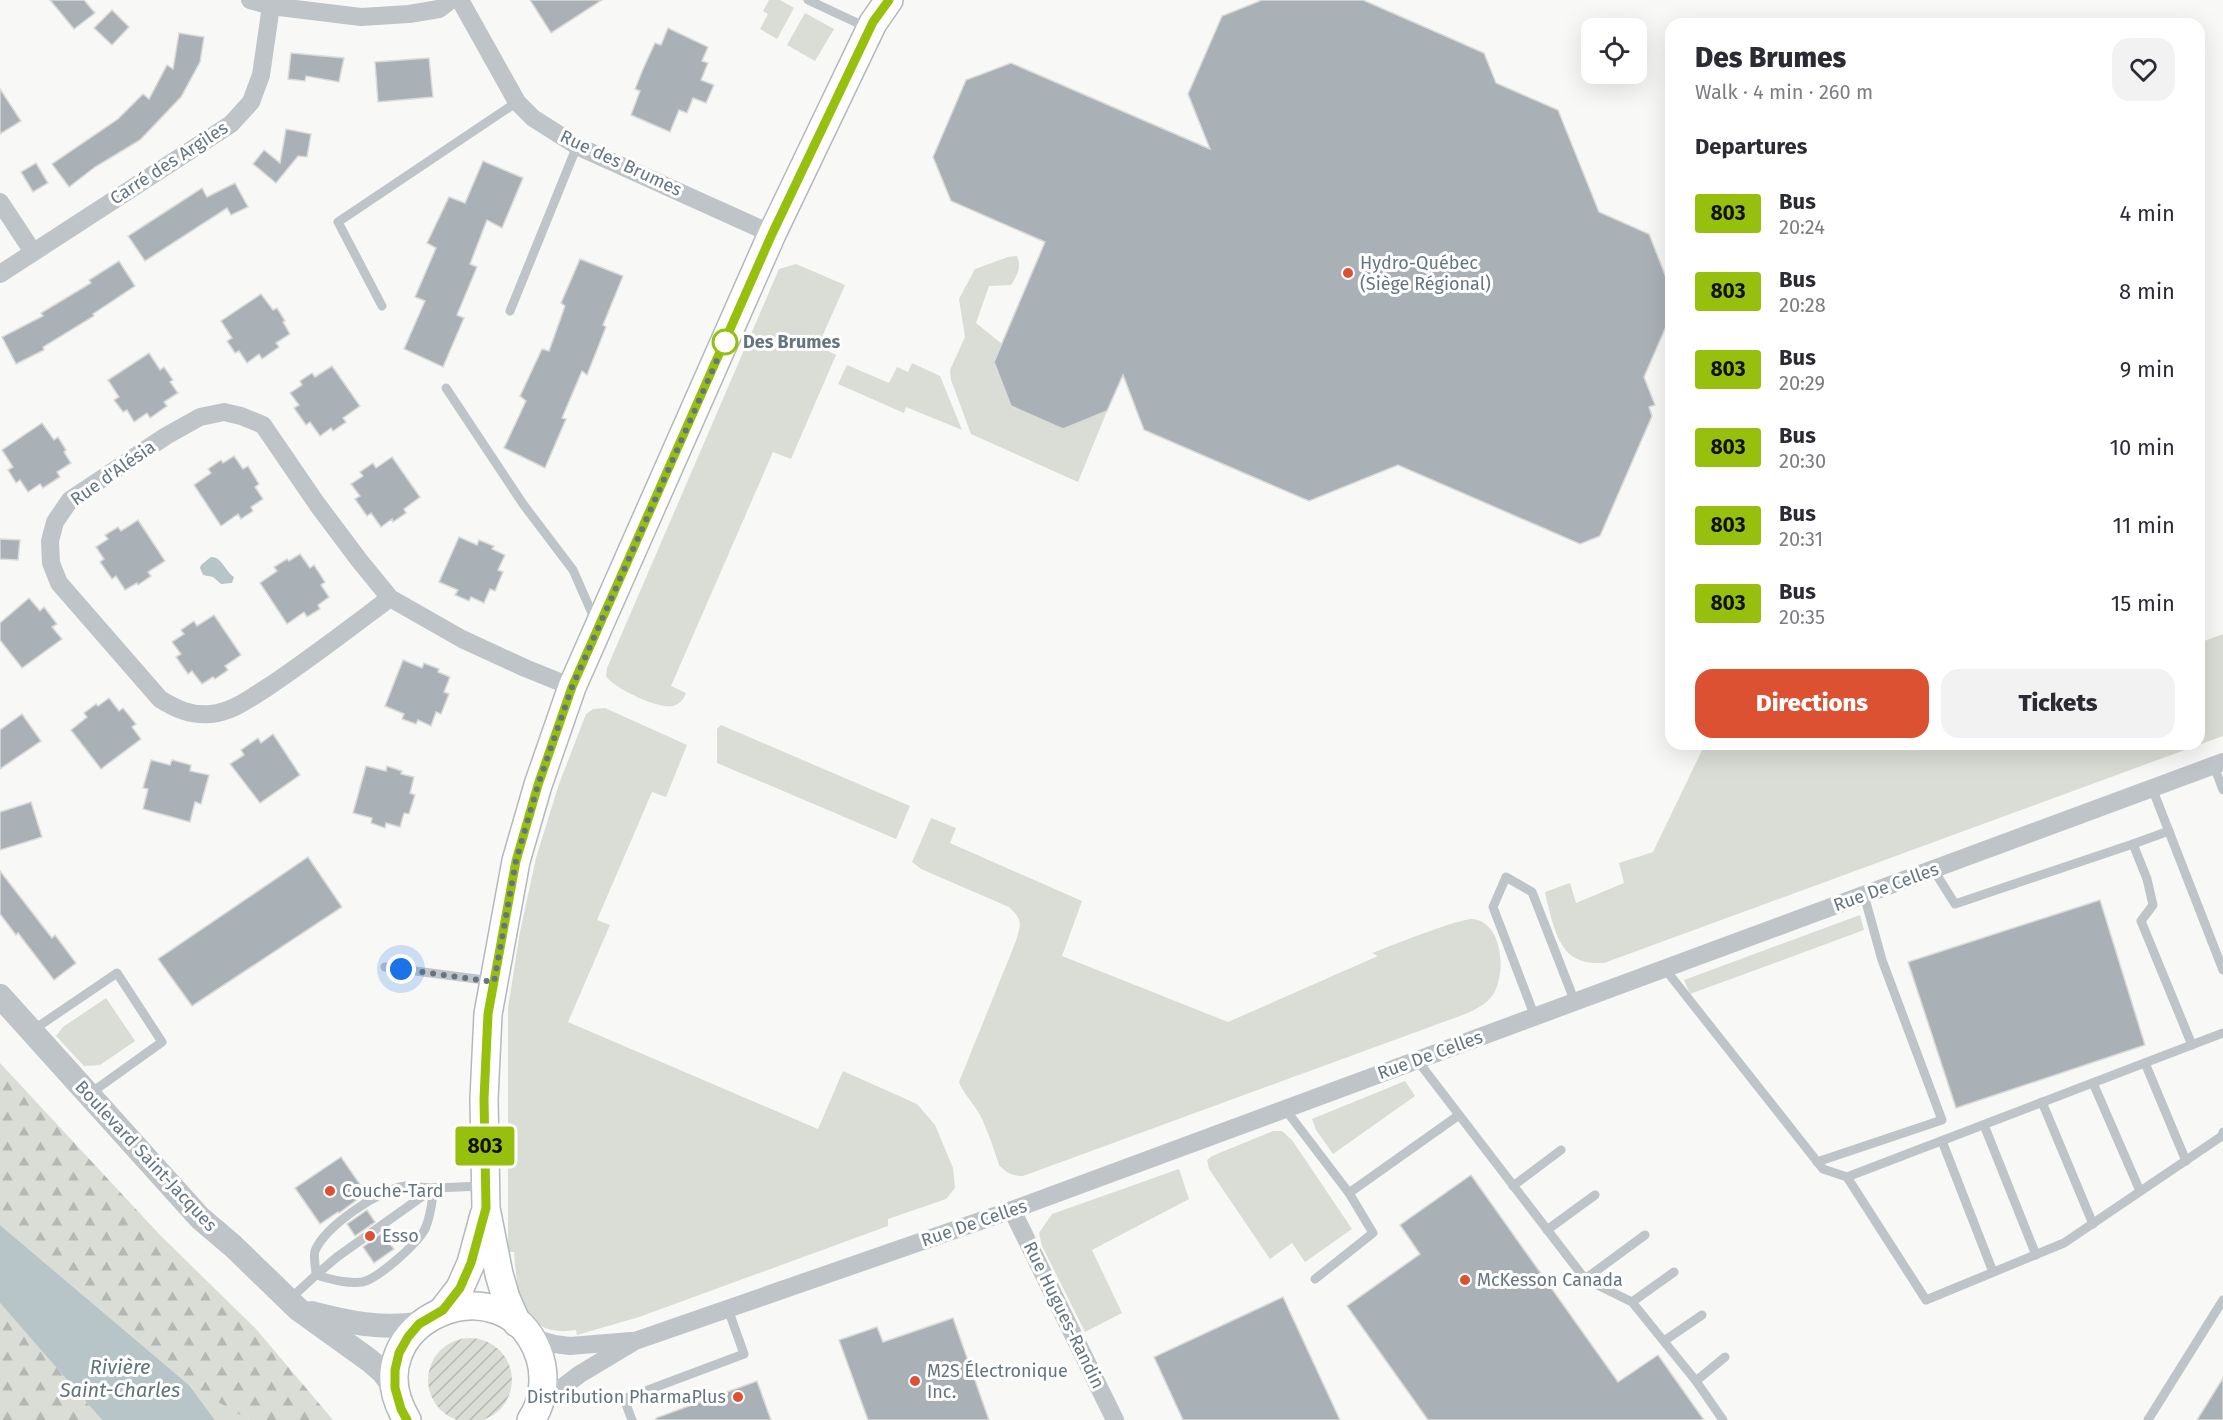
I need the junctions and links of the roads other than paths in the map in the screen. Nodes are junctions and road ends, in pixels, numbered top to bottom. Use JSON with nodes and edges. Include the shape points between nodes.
{"nodes":[{"id":1,"x":250,"y":0,"type":"edge"},
{"id":2,"x":451,"y":0,"type":"edge"},
{"id":3,"x":460,"y":0,"type":"edge"},
{"id":4,"x":808,"y":0,"type":"edge"},
{"id":5,"x":889,"y":0,"type":"edge"},
{"id":6,"x":272,"y":6,"type":"junction"},
{"id":7,"x":870,"y":30,"type":"junction"},
{"id":8,"x":518,"y":102,"type":"junction"},
{"id":9,"x":577,"y":146,"type":"junction"},
{"id":10,"x":0,"y":202,"type":"edge"},
{"id":11,"x":772,"y":234,"type":"junction"},
{"id":12,"x":33,"y":252,"type":"junction"},
{"id":13,"x":0,"y":274,"type":"edge"},
{"id":14,"x":382,"y":306,"type":"dead end"},
{"id":15,"x":510,"y":311,"type":"dead end"},
{"id":16,"x":446,"y":388,"type":"dead end"},
{"id":17,"x":390,"y":598,"type":"junction"},
{"id":18,"x":599,"y":628,"type":"junction"},
{"id":19,"x":572,"y":687,"type":"junction"},
{"id":20,"x":2218,"y":764,"type":"edge"},
{"id":21,"x":2152,"y":789,"type":"junction"},
{"id":22,"x":2223,"y":790,"type":"edge"},
{"id":23,"x":2169,"y":831,"type":"junction"},
{"id":24,"x":2133,"y":844,"type":"junction"},
{"id":25,"x":1933,"y":869,"type":"junction"},
{"id":26,"x":1864,"y":895,"type":"junction"},
{"id":27,"x":385,"y":967,"type":"dead end"},
{"id":28,"x":1665,"y":969,"type":"junction"},
{"id":29,"x":2223,"y":970,"type":"edge"},
{"id":30,"x":494,"y":982,"type":"junction"},
{"id":31,"x":0,"y":996,"type":"edge"},
{"id":32,"x":1575,"y":1002,"type":"junction"},
{"id":33,"x":1535,"y":1017,"type":"junction"},
{"id":34,"x":31,"y":1031,"type":"junction"},
{"id":35,"x":2223,"y":1033,"type":"edge"},
{"id":36,"x":2192,"y":1045,"type":"junction"},
{"id":37,"x":1418,"y":1060,"type":"junction"},
{"id":38,"x":2145,"y":1063,"type":"junction"},
{"id":39,"x":2093,"y":1083,"type":"junction"},
{"id":40,"x":88,"y":1095,"type":"junction"},
{"id":41,"x":2042,"y":1102,"type":"junction"},
{"id":42,"x":1285,"y":1109,"type":"junction"},
{"id":43,"x":1459,"y":1115,"type":"junction"},
{"id":44,"x":1984,"y":1125,"type":"junction"},
{"id":45,"x":2223,"y":1132,"type":"edge"},
{"id":46,"x":1942,"y":1141,"type":"junction"},
{"id":47,"x":1561,"y":1150,"type":"dead end"},
{"id":48,"x":2186,"y":1161,"type":"junction"},
{"id":49,"x":1817,"y":1162,"type":"junction"},
{"id":50,"x":1847,"y":1177,"type":"junction"},
{"id":51,"x":1513,"y":1186,"type":"junction"},
{"id":52,"x":434,"y":1188,"type":"junction"},
{"id":53,"x":2140,"y":1191,"type":"junction"},
{"id":54,"x":1348,"y":1193,"type":"junction"},
{"id":55,"x":1594,"y":1195,"type":"dead end"},
{"id":56,"x":485,"y":1197,"type":"junction"},
{"id":57,"x":1012,"y":1210,"type":"junction"},
{"id":58,"x":2093,"y":1224,"type":"junction"},
{"id":59,"x":1547,"y":1230,"type":"junction"},
{"id":60,"x":1646,"y":1235,"type":"dead end"},
{"id":61,"x":2036,"y":1255,"type":"junction"},
{"id":62,"x":1674,"y":1272,"type":"dead end"},
{"id":63,"x":1993,"y":1272,"type":"junction"},
{"id":64,"x":316,"y":1275,"type":"junction"},
{"id":65,"x":1316,"y":1278,"type":"dead end"},
{"id":66,"x":1585,"y":1278,"type":"junction"},
{"id":67,"x":2223,"y":1300,"type":"edge"},
{"id":68,"x":1632,"y":1302,"type":"junction"},
{"id":69,"x":293,"y":1305,"type":"junction"},
{"id":70,"x":728,"y":1309,"type":"junction"},
{"id":71,"x":443,"y":1310,"type":"junction"},
{"id":72,"x":1702,"y":1315,"type":"dead end"},
{"id":73,"x":419,"y":1324,"type":"junction"},
{"id":74,"x":524,"y":1330,"type":"junction"},
{"id":75,"x":635,"y":1341,"type":"junction"},
{"id":76,"x":1664,"y":1341,"type":"junction"},
{"id":77,"x":1725,"y":1357,"type":"dead end"},
{"id":78,"x":1696,"y":1381,"type":"junction"},
{"id":79,"x":395,"y":1388,"type":"junction"},
{"id":80,"x":535,"y":1413,"type":"edge"},
{"id":81,"x":407,"y":1420,"type":"edge"},
{"id":82,"x":632,"y":1420,"type":"edge"},
{"id":83,"x":1115,"y":1420,"type":"edge"},
{"id":84,"x":1723,"y":1420,"type":"edge"},
{"id":85,"x":2148,"y":1420,"type":"edge"}],
"edges":[{"from":1,"to":6,"type":"street"},
{"from":2,"to":6,"type":"street","via":[[439,9],[361,17]]},
{"from":3,"to":8,"type":"street","name":"Rue des Brumes"},
{"from":4,"to":7,"type":"lane"},
{"from":5,"to":7,"type":"main road"},
{"from":6,"to":12,"type":"street","name":"Carré des Argiles","via":[[251,102],[231,124]]},
{"from":7,"to":11,"type":"main road"},
{"from":8,"to":9,"type":"street","name":"Rue des Brumes","via":[[533,118]]},
{"from":8,"to":14,"type":"lane","via":[[338,222]]},
{"from":9,"to":11,"type":"street","name":"Rue des Brumes"},
{"from":9,"to":15,"type":"lane"},
{"from":10,"to":12,"type":"street"},
{"from":11,"to":18,"type":"main road"},
{"from":12,"to":13,"type":"street","name":"Carré des Argiles"},
{"from":16,"to":18,"type":"lane","via":[[523,504],[573,570]]},
{"from":17,"to":17,"type":"street","name":"Rue d'Alésia","via":[[263,425],[224,412],[200,417],[166,436],[70,500],[55,522],[50,541],[51,563],[60,583],[160,699],[194,714],[232,710]]},
{"from":17,"to":19,"type":"street","name":"Rue d'Alésia","via":[[462,639]]},
{"from":18,"to":19,"type":"main road"},
{"from":19,"to":30,"type":"main road","via":[[516,861]]},
{"from":20,"to":21,"type":"street","name":"Rue De Celles"},
{"from":20,"to":22,"type":"lane"},
{"from":21,"to":23,"type":"lane"},
{"from":21,"to":25,"type":"street","name":"Rue De Celles"},
{"from":23,"to":24,"type":"lane"},
{"from":23,"to":29,"type":"lane"},
{"from":24,"to":25,"type":"lane","via":[[1955,904]]},
{"from":24,"to":36,"type":"lane","via":[[2153,905],[2141,921]]},
{"from":25,"to":26,"type":"street","name":"Rue De Celles"},
{"from":26,"to":28,"type":"street","name":"Rue De Celles"},
{"from":26,"to":49,"type":"lane","via":[[1882,960],[1942,1120]]},
{"from":27,"to":30,"type":"lane"},
{"from":28,"to":32,"type":"street","name":"Rue De Celles"},
{"from":28,"to":49,"type":"lane"},
{"from":30,"to":56,"type":"main road","via":[[488,1014]]},
{"from":31,"to":34,"type":"street","name":"Boulevard Saint-Jacques"},
{"from":32,"to":33,"type":"street","name":"Rue De Celles"},
{"from":32,"to":33,"type":"lane","via":[[1532,892],[1506,877],[1493,907]]},
{"from":33,"to":37,"type":"street","name":"Rue De Celles"},
{"from":34,"to":40,"type":"street","name":"Boulevard Saint-Jacques"},
{"from":34,"to":40,"type":"lane","via":[[117,973],[162,1042]]},
{"from":35,"to":36,"type":"lane"},
{"from":36,"to":38,"type":"lane"},
{"from":37,"to":42,"type":"street","name":"Rue De Celles"},
{"from":37,"to":43,"type":"lane"},
{"from":38,"to":39,"type":"lane"},
{"from":38,"to":48,"type":"lane"},
{"from":39,"to":41,"type":"lane"},
{"from":39,"to":53,"type":"lane"},
{"from":40,"to":69,"type":"street","name":"Boulevard Saint-Jacques","via":[[200,1218]]},
{"from":41,"to":44,"type":"lane"},
{"from":41,"to":58,"type":"lane"},
{"from":42,"to":54,"type":"lane"},
{"from":42,"to":57,"type":"street","name":"Rue De Celles"},
{"from":43,"to":51,"type":"lane"},
{"from":43,"to":54,"type":"lane"},
{"from":44,"to":46,"type":"lane"},
{"from":44,"to":61,"type":"lane"},
{"from":45,"to":48,"type":"lane"},
{"from":46,"to":50,"type":"lane"},
{"from":46,"to":63,"type":"lane"},
{"from":47,"to":51,"type":"lane"},
{"from":48,"to":53,"type":"lane"},
{"from":49,"to":50,"type":"lane","via":[[1822,1169]]},
{"from":50,"to":63,"type":"lane","via":[[1926,1300]]},
{"from":51,"to":59,"type":"lane"},
{"from":52,"to":56,"type":"lane"},
{"from":52,"to":64,"type":"lane"},
{"from":52,"to":64,"type":"lane","via":[[405,1186],[358,1209],[327,1232],[314,1253]]},
{"from":52,"to":64,"type":"lane","via":[[424,1229],[390,1265],[363,1281],[338,1281]]},
{"from":53,"to":58,"type":"lane"},
{"from":54,"to":65,"type":"lane","via":[[1373,1233]]},
{"from":55,"to":59,"type":"lane"},
{"from":56,"to":71,"type":"main road","via":[[471,1263],[460,1288]]},
{"from":56,"to":74,"type":"main road","via":[[506,1298]]},
{"from":57,"to":70,"type":"street","name":"Rue De Celles"},
{"from":57,"to":83,"type":"street","name":"Rue Hugues-Randin"},
{"from":58,"to":61,"type":"lane"},
{"from":59,"to":66,"type":"lane"},
{"from":60,"to":66,"type":"lane"},
{"from":61,"to":63,"type":"lane"},
{"from":62,"to":68,"type":"lane"},
{"from":64,"to":69,"type":"lane"},
{"from":66,"to":68,"type":"lane"},
{"from":67,"to":85,"type":"lane"},
{"from":68,"to":76,"type":"lane"},
{"from":69,"to":73,"type":"street","via":[[357,1324]]},
{"from":69,"to":79,"type":"street","name":"Boulevard Saint-Jacques","via":[[369,1360]]},
{"from":70,"to":75,"type":"street","name":"Rue De Celles"},
{"from":70,"to":82,"type":"lane","via":[[744,1354],[624,1399]]},
{"from":71,"to":73,"type":"main road"},
{"from":71,"to":74,"type":"main road","via":[[473,1305],[491,1309]]},
{"from":72,"to":76,"type":"lane"},
{"from":73,"to":79,"type":"main road","via":[[399,1353]]},
{"from":74,"to":75,"type":"street","name":"Rue De Celles","via":[[554,1344],[570,1346]]},
{"from":74,"to":80,"type":"main road","via":[[542,1364],[543,1389]]},
{"from":75,"to":80,"type":"street","name":"Rue De Celles","via":[[580,1374]]},
{"from":76,"to":78,"type":"lane"},
{"from":77,"to":78,"type":"lane"},
{"from":78,"to":84,"type":"lane"},
{"from":79,"to":81,"type":"main road"}]}
